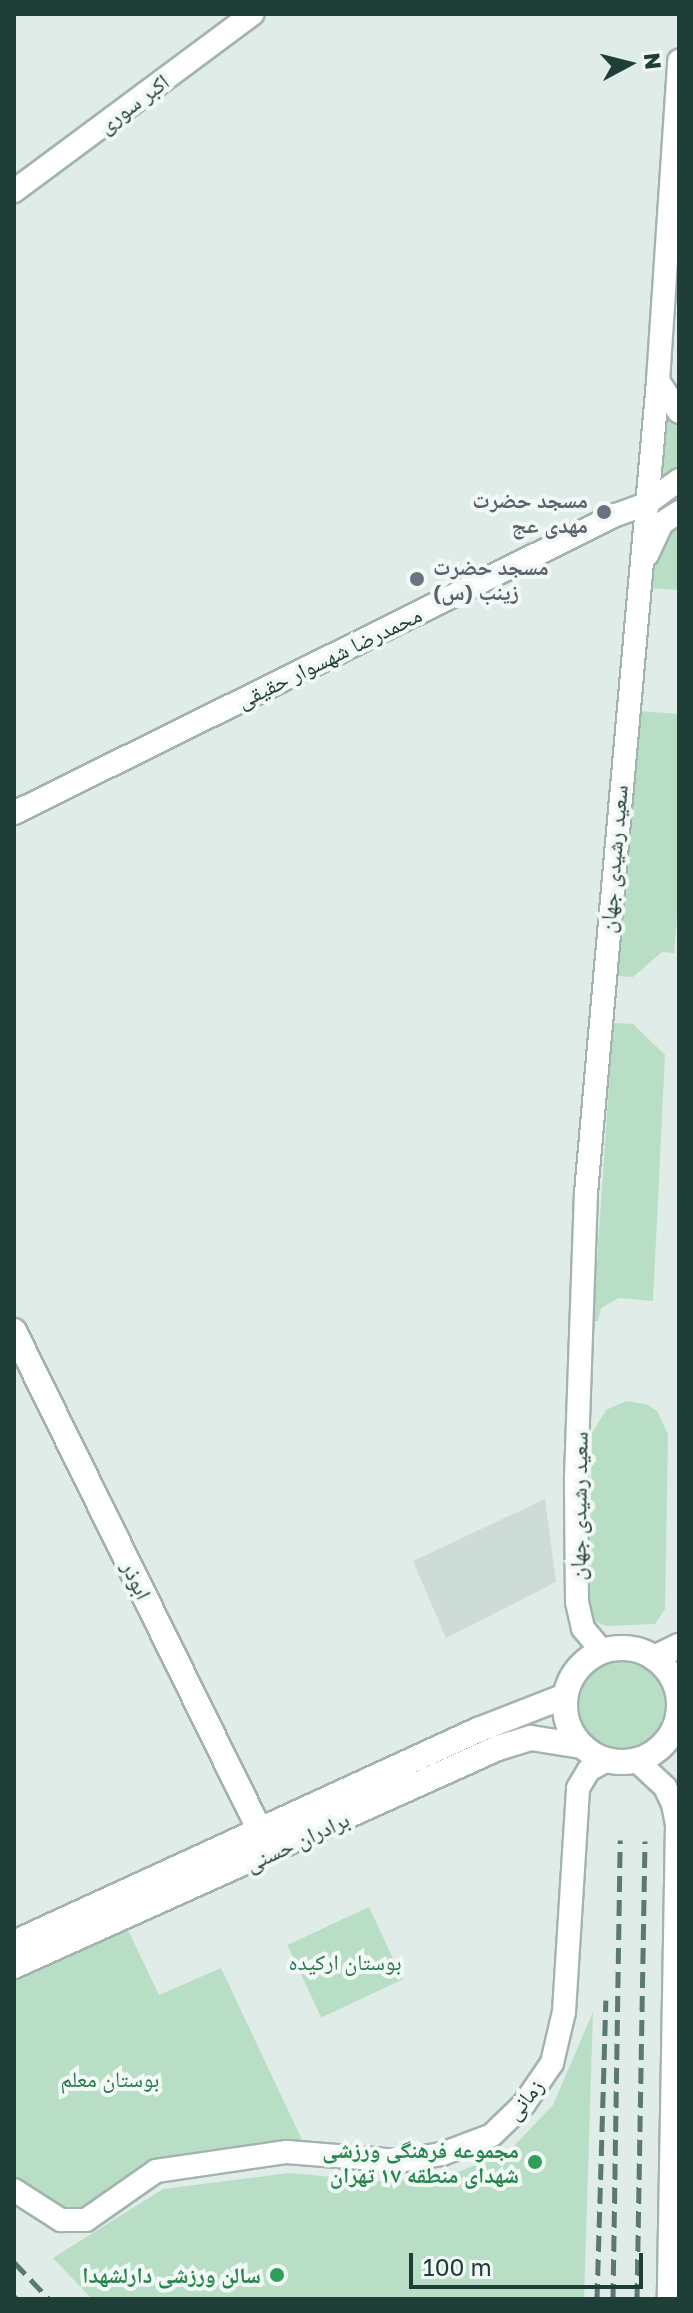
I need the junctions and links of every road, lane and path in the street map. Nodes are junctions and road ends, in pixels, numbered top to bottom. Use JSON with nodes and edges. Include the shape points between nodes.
{"nodes":[{"id":1,"x":252,"y":14,"type":"edge"},
{"id":2,"x":679,"y":61,"type":"edge"},
{"id":3,"x":14,"y":191,"type":"edge"},
{"id":4,"x":658,"y":381,"type":"junction"},
{"id":5,"x":679,"y":412,"type":"edge"},
{"id":6,"x":679,"y":480,"type":"edge"},
{"id":7,"x":646,"y":504,"type":"junction"},
{"id":8,"x":679,"y":512,"type":"edge"},
{"id":9,"x":639,"y":579,"type":"junction"},
{"id":10,"x":14,"y":813,"type":"edge"},
{"id":11,"x":14,"y":1331,"type":"edge"},
{"id":12,"x":679,"y":1646,"type":"edge"},
{"id":13,"x":602,"y":1651,"type":"junction"},
{"id":14,"x":654,"y":1658,"type":"junction"},
{"id":15,"x":565,"y":1696,"type":"junction"},
{"id":16,"x":678,"y":1717,"type":"edge"},
{"id":17,"x":582,"y":1746,"type":"junction"},
{"id":18,"x":607,"y":1760,"type":"junction"},
{"id":19,"x":636,"y":1760,"type":"junction"},
{"id":20,"x":355,"y":1785,"type":"junction"},
{"id":21,"x":366,"y":1810,"type":"junction"},
{"id":22,"x":260,"y":1829,"type":"junction"},
{"id":23,"x":271,"y":1853,"type":"junction"},
{"id":24,"x":16,"y":1957,"type":"edge"},
{"id":25,"x":14,"y":2190,"type":"edge"},
{"id":26,"x":671,"y":2299,"type":"edge"},
{"id":27,"x":679,"y":2299,"type":"edge"}],
"edges":[{"from":1,"to":3,"type":"street","name":"اکبر سوری"},
{"from":2,"to":4,"type":"street","name":"سعید رشیدی جهان"},
{"from":4,"to":5,"type":"street"},
{"from":4,"to":7,"type":"street","name":"سعید رشیدی جهان"},
{"from":6,"to":7,"type":"street","name":"محمدرضا شهسوار حقیقی"},
{"from":7,"to":9,"type":"street","name":"سعید رشیدی جهان"},
{"from":7,"to":10,"type":"street","name":"محمدرضا شهسوار حقیقی"},
{"from":8,"to":9,"type":"street","via":[[662,523]]},
{"from":9,"to":13,"type":"street","name":"سعید رشیدی جهان","via":[[586,1193],[581,1326],[577,1602],[583,1628]]},
{"from":11,"to":22,"type":"main road","name":"ابوذر"},
{"from":12,"to":14,"type":"main road"},
{"from":13,"to":14,"type":"main road","via":[[632,1649]]},
{"from":13,"to":15,"type":"main road","via":[[578,1668]]},
{"from":14,"to":16,"type":"main road","via":[[676,1687]]},
{"from":15,"to":17,"type":"main road","via":[[571,1732]]},
{"from":15,"to":20,"type":"main road","name":"برادران حسنی"},
{"from":16,"to":19,"type":"main road","via":[[663,1744]]},
{"from":17,"to":18,"type":"main road"},
{"from":17,"to":21,"type":"main road","name":"برادران حسنی","via":[[531,1738],[498,1748]]},
{"from":18,"to":19,"type":"main road"},
{"from":18,"to":25,"type":"street","name":"زمانی","via":[[589,1770],[578,1788],[564,2012],[552,2063],[524,2104],[492,2135],[442,2154],[399,2161],[287,2152],[156,2171],[86,2220],[61,2220]]},
{"from":19,"to":26,"type":"street","via":[[665,1787],[677,1825]]},
{"from":20,"to":21,"type":"main road"},
{"from":20,"to":22,"type":"main road","name":"برادران حسنی"},
{"from":21,"to":23,"type":"main road","name":"برادران حسنی"},
{"from":22,"to":23,"type":"main road","name":"ابوذر"},
{"from":22,"to":24,"type":"main road","name":"برادران حسنی"},
{"from":23,"to":24,"type":"main road","name":"برادران حسنی"},
{"from":26,"to":27,"type":"street"}]}
